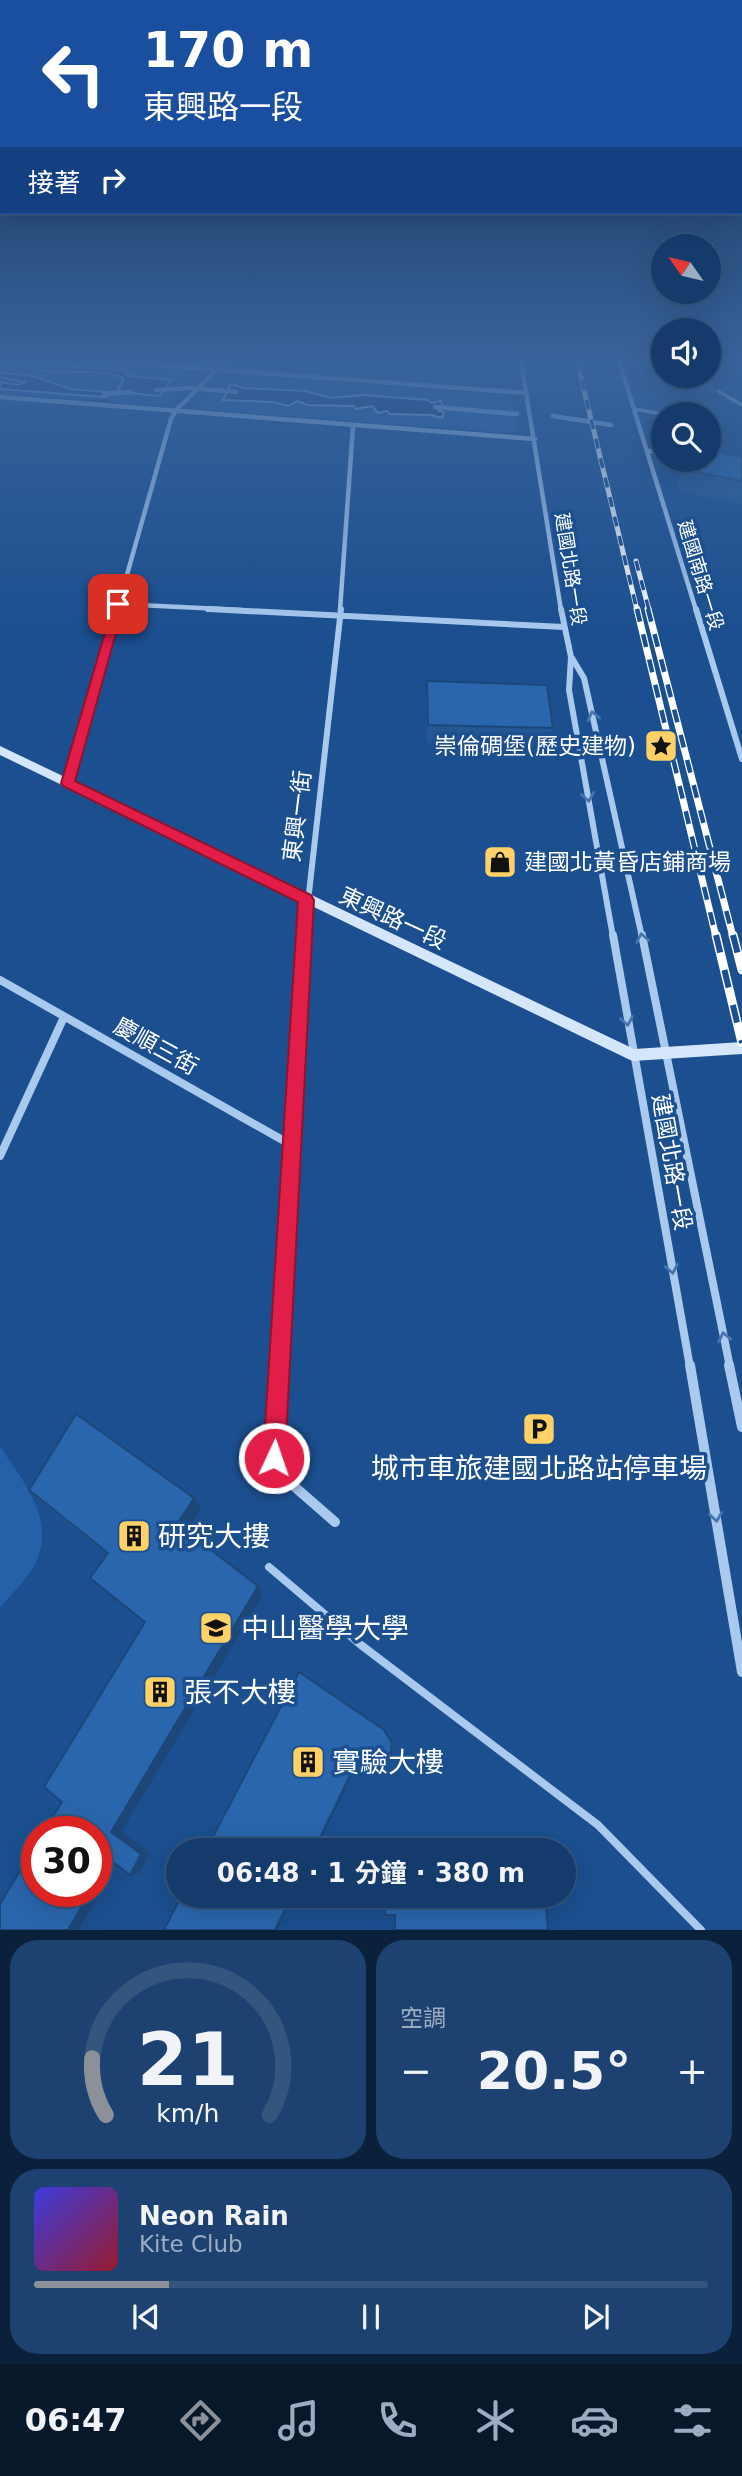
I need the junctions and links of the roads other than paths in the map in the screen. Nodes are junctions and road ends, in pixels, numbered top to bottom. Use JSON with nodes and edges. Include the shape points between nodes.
{"nodes":[{"id":1,"x":164,"y":451,"type":"edge"},
{"id":2,"x":350,"y":451,"type":"edge"},
{"id":3,"x":537,"y":451,"type":"edge"},
{"id":4,"x":649,"y":451,"type":"edge"},
{"id":5,"x":118,"y":604,"type":"junction"},
{"id":6,"x":340,"y":616,"type":"junction"},
{"id":7,"x":564,"y":627,"type":"junction"},
{"id":8,"x":571,"y":657,"type":"junction"},
{"id":9,"x":0,"y":750,"type":"edge"},
{"id":10,"x":742,"y":759,"type":"edge"},
{"id":11,"x":68,"y":783,"type":"junction"},
{"id":12,"x":306,"y":900,"type":"junction"},
{"id":13,"x":0,"y":980,"type":"edge"},
{"id":14,"x":64,"y":1017,"type":"junction"},
{"id":15,"x":742,"y":1048,"type":"edge"},
{"id":16,"x":666,"y":1053,"type":"junction"},
{"id":17,"x":633,"y":1055,"type":"junction"},
{"id":18,"x":293,"y":1146,"type":"junction"},
{"id":19,"x":0,"y":1156,"type":"edge"},
{"id":20,"x":742,"y":1427,"type":"edge"},
{"id":21,"x":335,"y":1522,"type":"dead end"},
{"id":22,"x":269,"y":1567,"type":"dead end"},
{"id":23,"x":742,"y":1672,"type":"edge"},
{"id":24,"x":701,"y":1930,"type":"edge"}],
"edges":[{"from":1,"to":5,"type":"street"},
{"from":2,"to":6,"type":"street","name":"東興一街"},
{"from":3,"to":7,"type":"street","name":"建國北路一段"},
{"from":4,"to":10,"type":"street","name":"建國南路一段"},
{"from":5,"to":6,"type":"street"},
{"from":5,"to":11,"type":"street"},
{"from":6,"to":7,"type":"street"},
{"from":6,"to":12,"type":"street","name":"東興一街"},
{"from":7,"to":8,"type":"street","name":"建國北路一段"},
{"from":16,"to":8,"type":"street","name":"建國北路一段","one_way":true,"via":[[584,678]]},
{"from":8,"to":17,"type":"street","name":"建國北路一段","one_way":true,"via":[[569,690]]},
{"from":9,"to":11,"type":"street","name":"東興路一段"},
{"from":11,"to":12,"type":"street","name":"東興路一段"},
{"from":12,"to":17,"type":"street","name":"東興路一段"},
{"from":12,"to":18,"type":"street","name":"東興一街"},
{"from":13,"to":14,"type":"street","name":"慶順三街"},
{"from":14,"to":18,"type":"street","name":"慶順三街"},
{"from":14,"to":19,"type":"street"},
{"from":15,"to":16,"type":"street","name":"東興路一段"},
{"from":16,"to":17,"type":"street","name":"東興路一段"},
{"from":20,"to":16,"type":"street","name":"建國北路一段","one_way":true},
{"from":17,"to":23,"type":"street","name":"建國北路一段","one_way":true},
{"from":18,"to":21,"type":"street","name":"東興一街","via":[[274,1458],[288,1480]]},
{"from":22,"to":24,"type":"lane","via":[[361,1645],[598,1825]]}]}
